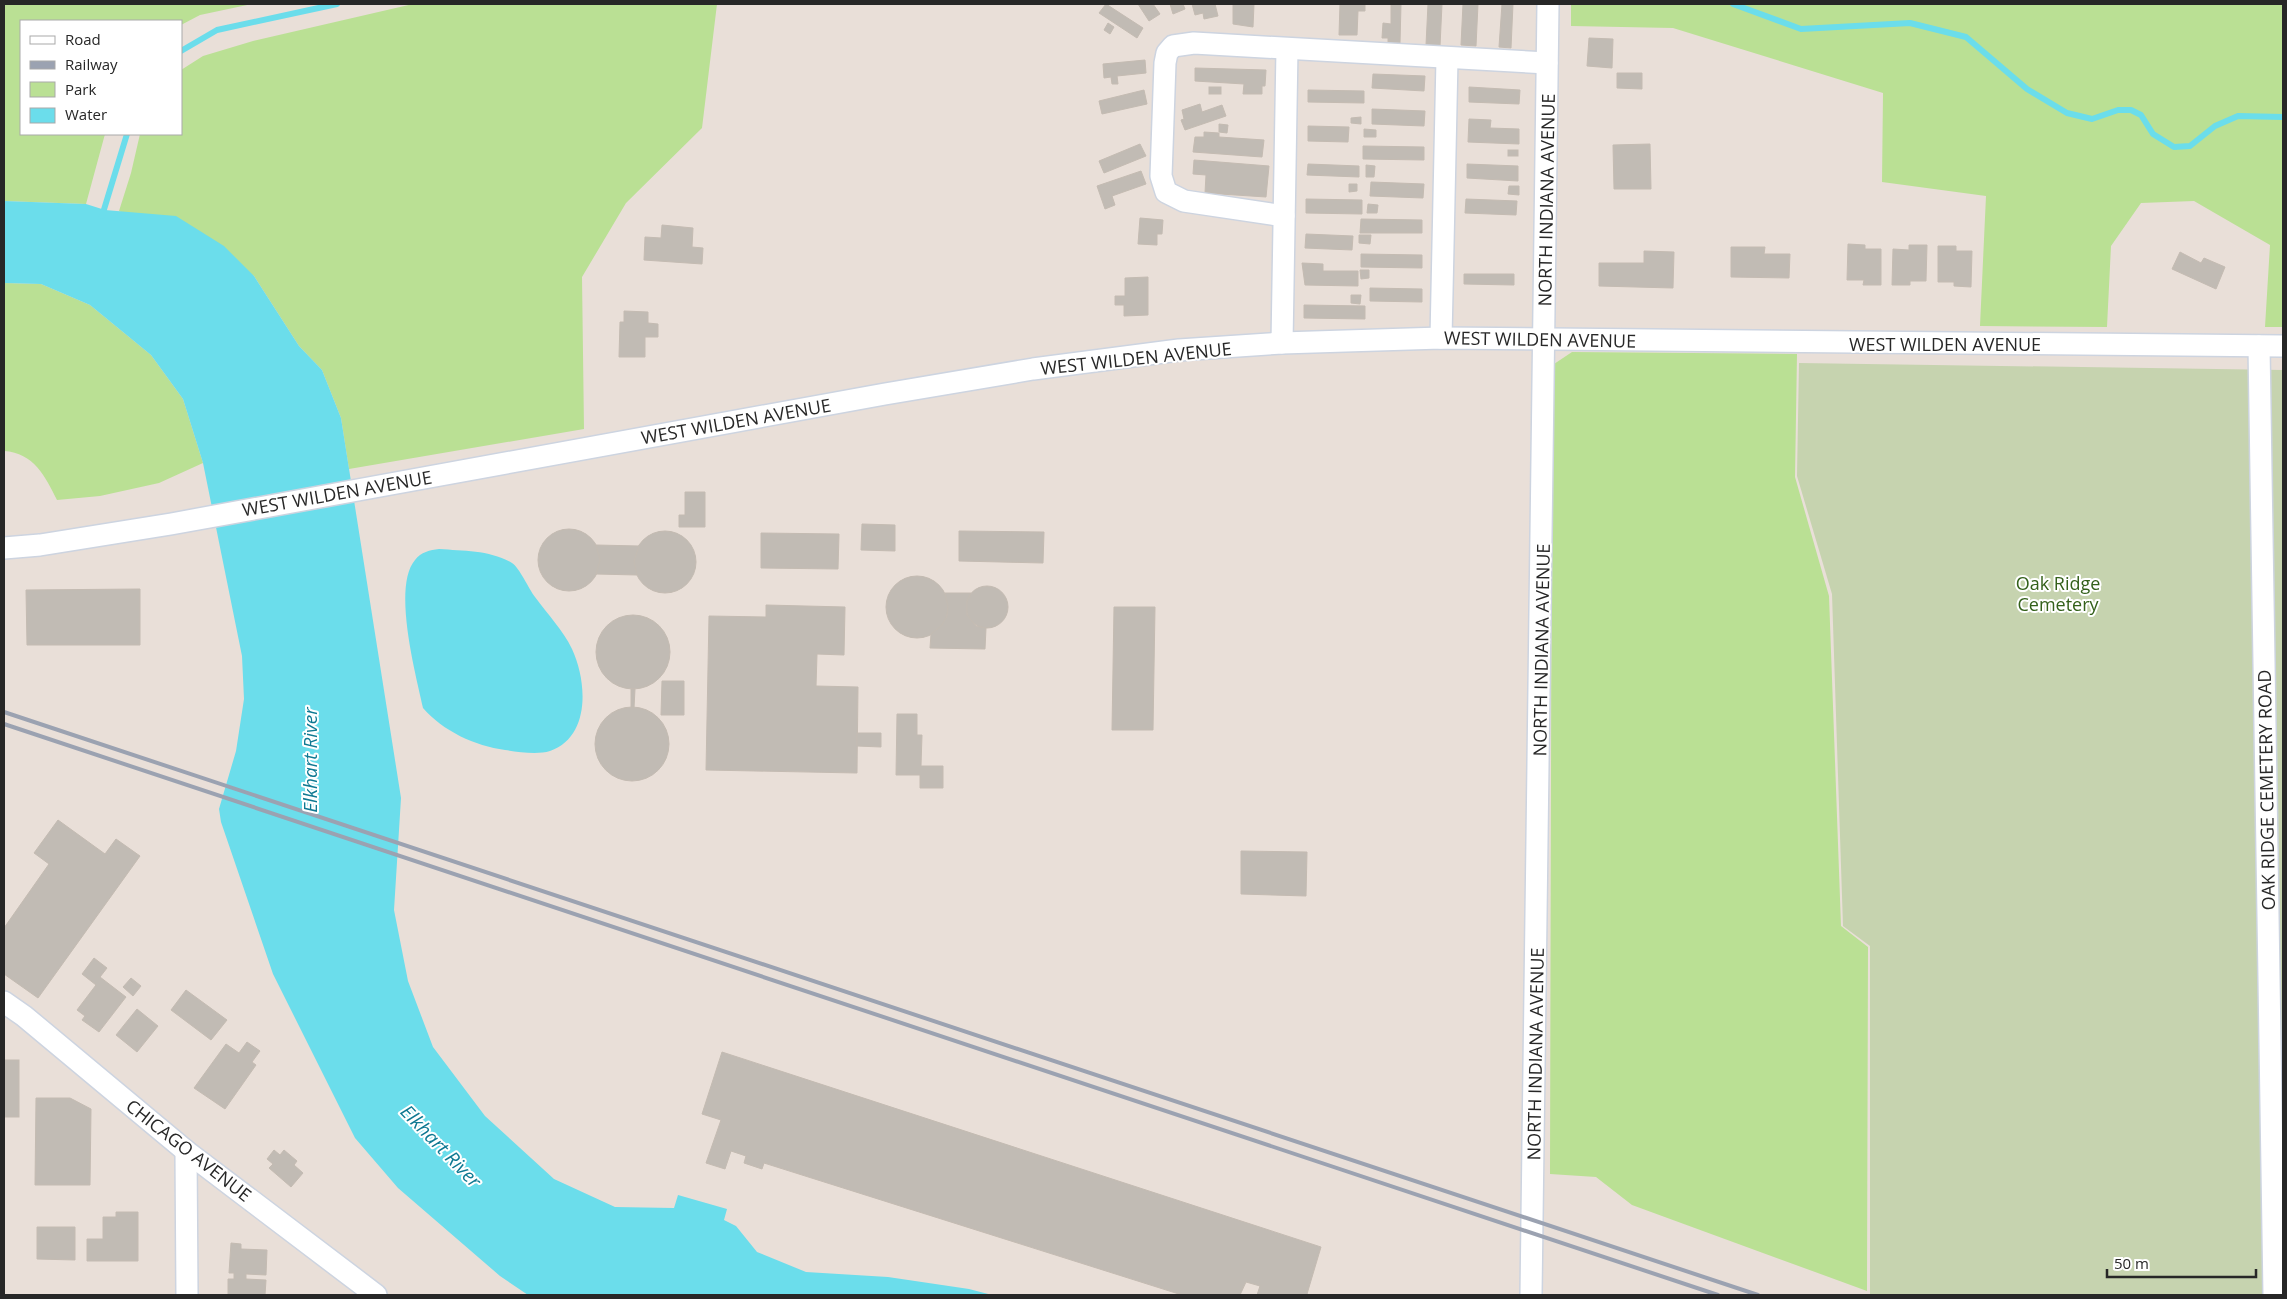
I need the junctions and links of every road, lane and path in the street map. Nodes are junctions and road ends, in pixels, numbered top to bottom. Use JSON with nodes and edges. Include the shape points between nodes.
{"nodes":[{"id":1,"x":1548,"y":4,"type":"edge"},
{"id":2,"x":1287,"y":49,"type":"junction"},
{"id":3,"x":1447,"y":59,"type":"junction"},
{"id":4,"x":1547,"y":63,"type":"junction"},
{"id":5,"x":1284,"y":216,"type":"junction"},
{"id":6,"x":1440,"y":338,"type":"junction"},
{"id":7,"x":1544,"y":340,"type":"junction"},
{"id":8,"x":1282,"y":342,"type":"junction"},
{"id":9,"x":2259,"y":346,"type":"junction"},
{"id":10,"x":2283,"y":346,"type":"edge"},
{"id":11,"x":4,"y":548,"type":"edge"},
{"id":12,"x":4,"y":1002,"type":"edge"},
{"id":13,"x":186,"y":1151,"type":"junction"},
{"id":14,"x":187,"y":1295,"type":"edge"},
{"id":15,"x":376,"y":1295,"type":"edge"},
{"id":16,"x":1531,"y":1295,"type":"edge"},
{"id":17,"x":2274,"y":1295,"type":"edge"}],
"edges":[{"from":1,"to":4,"type":"street","name":"NORTH INDIANA AVENUE"},
{"from":2,"to":3,"type":"street"},
{"from":2,"to":5,"type":"street"},
{"from":2,"to":5,"type":"street","via":[[1194,43],[1173,46],[1165,63],[1161,176],[1166,192],[1184,201]]},
{"from":3,"to":4,"type":"street"},
{"from":3,"to":6,"type":"street"},
{"from":4,"to":7,"type":"street","name":"NORTH INDIANA AVENUE"},
{"from":5,"to":8,"type":"street"},
{"from":6,"to":7,"type":"street","name":"WEST WILDEN AVENUE"},
{"from":6,"to":8,"type":"street","name":"WEST WILDEN AVENUE"},
{"from":7,"to":9,"type":"street","name":"WEST WILDEN AVENUE"},
{"from":7,"to":16,"type":"street","name":"NORTH INDIANA AVENUE"},
{"from":8,"to":11,"type":"street","name":"WEST WILDEN AVENUE","via":[[1179,350],[1033,369],[170,524]]},
{"from":9,"to":10,"type":"street","name":"WEST WILDEN AVENUE"},
{"from":9,"to":17,"type":"street","name":"OAK RIDGE CEMETERY ROAD"},
{"from":12,"to":13,"type":"street","name":"CHICAGO AVENUE"},
{"from":13,"to":14,"type":"street"},
{"from":13,"to":15,"type":"street","name":"CHICAGO AVENUE"}]}
